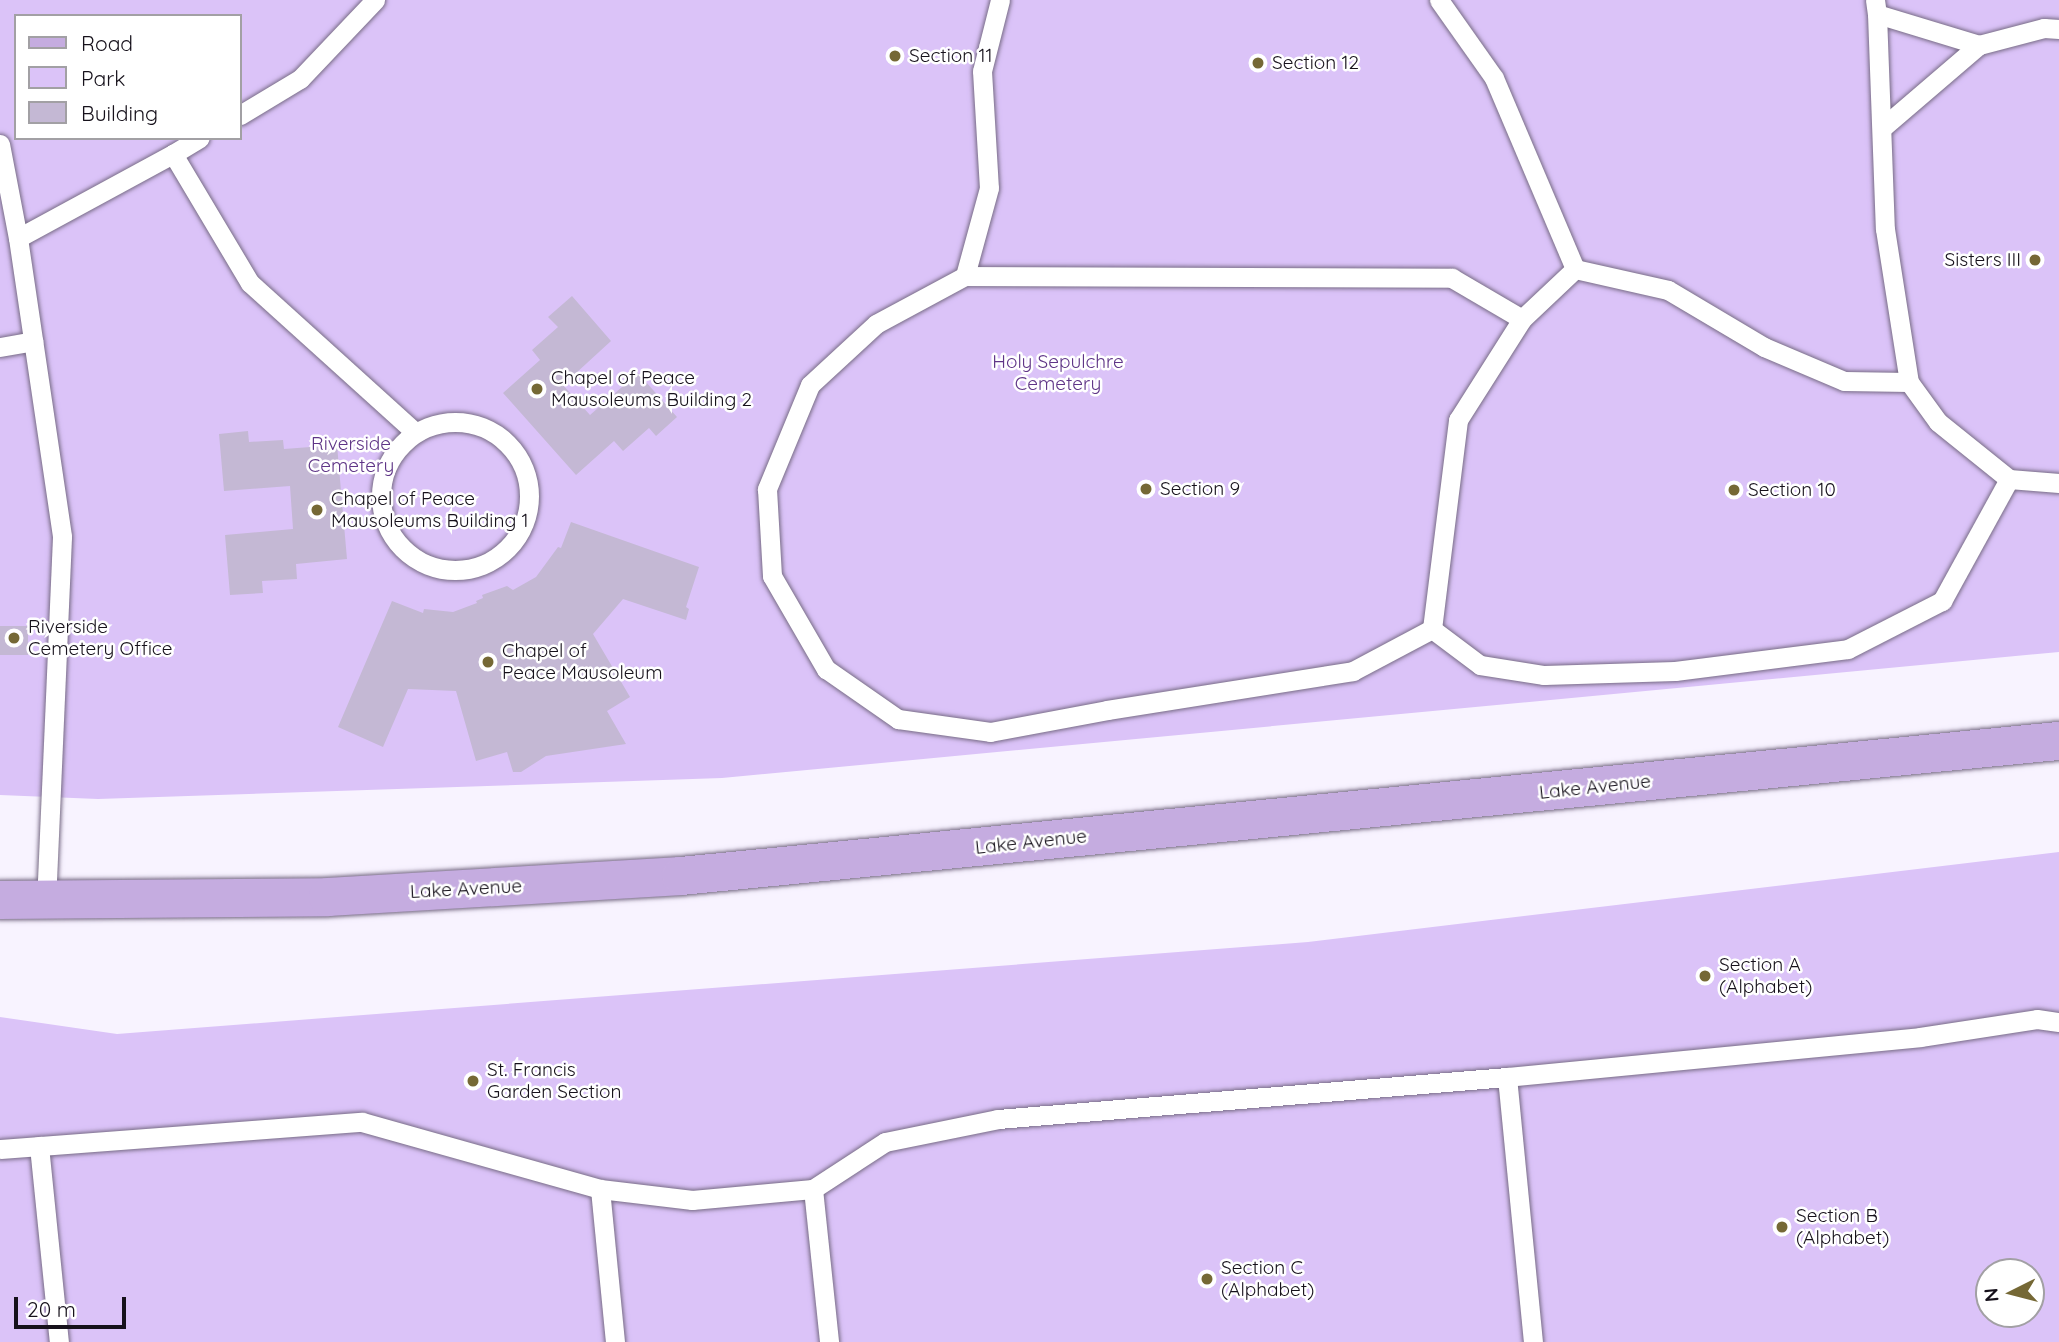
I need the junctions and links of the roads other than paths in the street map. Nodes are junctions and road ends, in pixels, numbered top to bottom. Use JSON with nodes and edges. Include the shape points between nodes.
{"nodes":[{"id":1,"x":374,"y":0,"type":"edge"},
{"id":2,"x":1000,"y":0,"type":"edge"},
{"id":3,"x":1438,"y":0,"type":"edge"},
{"id":4,"x":1876,"y":7,"type":"edge"},
{"id":5,"x":2059,"y":29,"type":"edge"},
{"id":6,"x":1979,"y":45,"type":"junction"},
{"id":7,"x":242,"y":114,"type":"edge"},
{"id":8,"x":1882,"y":128,"type":"junction"},
{"id":9,"x":197,"y":140,"type":"edge"},
{"id":10,"x":0,"y":144,"type":"edge"},
{"id":11,"x":173,"y":154,"type":"junction"},
{"id":12,"x":18,"y":239,"type":"junction"},
{"id":13,"x":1574,"y":268,"type":"junction"},
{"id":14,"x":965,"y":276,"type":"junction"},
{"id":15,"x":1522,"y":319,"type":"junction"},
{"id":16,"x":33,"y":341,"type":"junction"},
{"id":17,"x":0,"y":348,"type":"edge"},
{"id":18,"x":1909,"y":382,"type":"junction"},
{"id":19,"x":415,"y":432,"type":"junction"},
{"id":20,"x":2009,"y":479,"type":"junction"},
{"id":21,"x":2059,"y":483,"type":"edge"},
{"id":22,"x":1432,"y":629,"type":"junction"},
{"id":23,"x":2059,"y":741,"type":"edge"},
{"id":24,"x":0,"y":900,"type":"edge"},
{"id":25,"x":46,"y":900,"type":"junction"},
{"id":26,"x":2059,"y":1022,"type":"edge"},
{"id":27,"x":1507,"y":1077,"type":"junction"},
{"id":28,"x":39,"y":1146,"type":"junction"},
{"id":29,"x":0,"y":1149,"type":"edge"},
{"id":30,"x":600,"y":1189,"type":"junction"},
{"id":31,"x":813,"y":1189,"type":"junction"},
{"id":32,"x":58,"y":1342,"type":"edge"},
{"id":33,"x":615,"y":1342,"type":"edge"},
{"id":34,"x":829,"y":1342,"type":"edge"},
{"id":35,"x":1532,"y":1342,"type":"edge"}],
"edges":[{"from":1,"to":7,"type":"lane","via":[[300,79]]},
{"from":2,"to":14,"type":"lane","via":[[982,71],[989,188]]},
{"from":3,"to":13,"type":"lane","via":[[1494,78]]},
{"from":4,"to":6,"type":"lane"},
{"from":4,"to":8,"type":"lane"},
{"from":5,"to":6,"type":"lane","via":[[2044,28]]},
{"from":6,"to":8,"type":"lane"},
{"from":8,"to":18,"type":"lane","via":[[1885,229]]},
{"from":9,"to":11,"type":"lane"},
{"from":10,"to":12,"type":"lane"},
{"from":11,"to":12,"type":"lane"},
{"from":11,"to":19,"type":"lane","via":[[250,283]]},
{"from":12,"to":16,"type":"lane"},
{"from":13,"to":15,"type":"lane"},
{"from":13,"to":18,"type":"lane","via":[[1668,290],[1764,347],[1844,381]]},
{"from":14,"to":15,"type":"lane","via":[[1452,278]]},
{"from":14,"to":22,"type":"lane","via":[[876,324],[810,385],[768,489],[772,576],[826,670],[898,719],[990,732],[1353,671]]},
{"from":15,"to":22,"type":"lane","via":[[1458,421]]},
{"from":16,"to":17,"type":"lane"},
{"from":16,"to":25,"type":"lane","via":[[62,537]]},
{"from":18,"to":20,"type":"lane","via":[[1938,422]]},
{"from":19,"to":19,"type":"lane","via":[[438,423],[463,421],[488,428],[508,442],[523,463],[529,487],[528,512],[519,536],[502,554],[480,566],[455,571],[430,566],[408,554],[396,540],[382,506],[381,485],[399,446]]},
{"from":20,"to":21,"type":"lane"},
{"from":20,"to":22,"type":"lane","via":[[1942,601],[1848,649],[1675,671],[1544,675],[1480,665]]},
{"from":23,"to":25,"type":"main road","name":"Lake Avenue","via":[[681,877],[328,897]]},
{"from":24,"to":25,"type":"main road","name":"Lake Avenue"},
{"from":26,"to":27,"type":"lane","via":[[2037,1019],[1920,1037]]},
{"from":27,"to":31,"type":"lane","via":[[998,1119],[885,1142]]},
{"from":27,"to":35,"type":"lane"},
{"from":28,"to":29,"type":"lane"},
{"from":28,"to":30,"type":"lane","via":[[362,1122]]},
{"from":28,"to":32,"type":"lane"},
{"from":30,"to":31,"type":"lane","via":[[692,1200]]},
{"from":30,"to":33,"type":"lane"},
{"from":31,"to":34,"type":"lane"}]}
